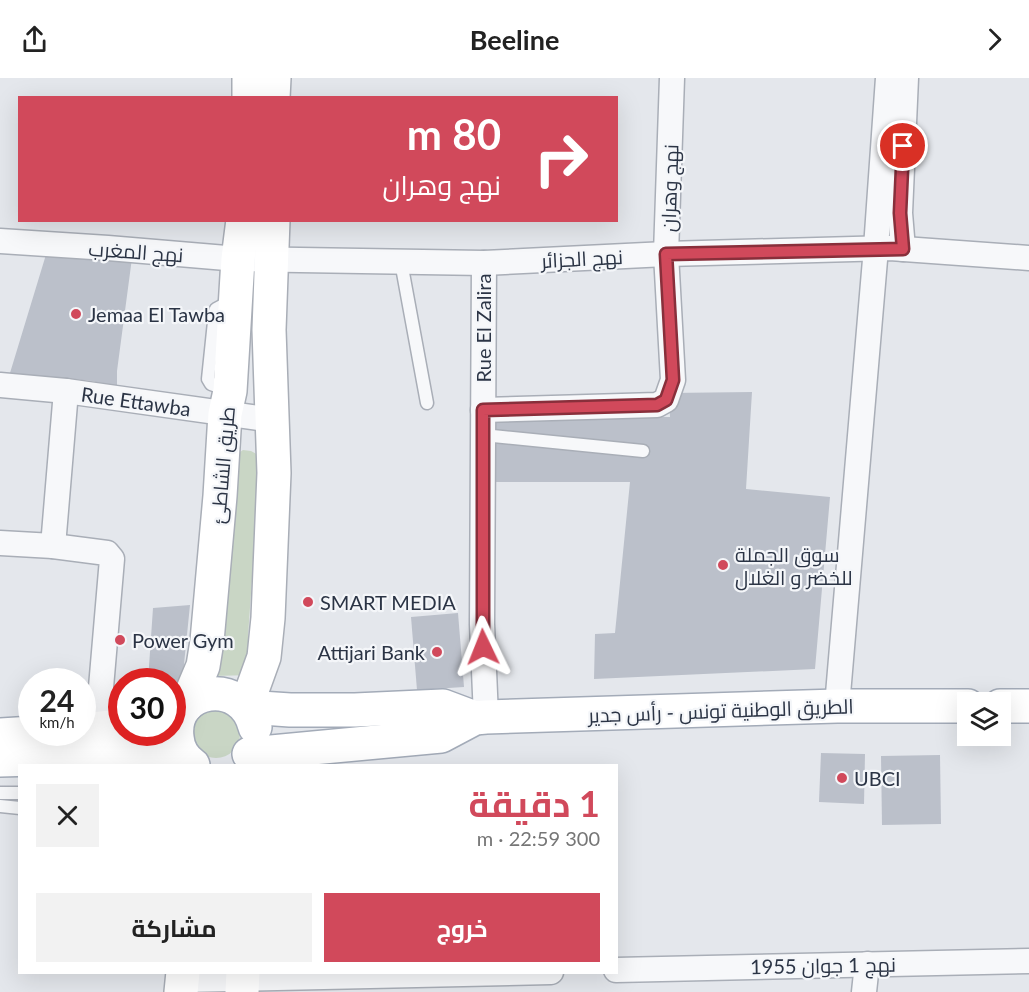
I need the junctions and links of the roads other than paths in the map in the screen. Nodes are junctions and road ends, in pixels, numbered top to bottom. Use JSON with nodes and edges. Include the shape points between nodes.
{"nodes":[{"id":1,"x":249,"y":78,"type":"edge"},
{"id":2,"x":274,"y":78,"type":"edge"},
{"id":3,"x":672,"y":78,"type":"edge"},
{"id":4,"x":888,"y":78,"type":"edge"},
{"id":5,"x":906,"y":78,"type":"edge"},
{"id":6,"x":249,"y":96,"type":"edge"},
{"id":7,"x":273,"y":96,"type":"edge"},
{"id":8,"x":243,"y":222,"type":"edge"},
{"id":9,"x":273,"y":222,"type":"edge"},
{"id":10,"x":0,"y":241,"type":"edge"},
{"id":11,"x":890,"y":248,"type":"junction"},
{"id":12,"x":666,"y":254,"type":"junction"},
{"id":13,"x":1029,"y":258,"type":"edge"},
{"id":14,"x":238,"y":259,"type":"junction"},
{"id":15,"x":273,"y":260,"type":"junction"},
{"id":16,"x":401,"y":262,"type":"junction"},
{"id":17,"x":484,"y":263,"type":"junction"},
{"id":18,"x":0,"y":385,"type":"edge"},
{"id":19,"x":66,"y":391,"type":"junction"},
{"id":20,"x":227,"y":402,"type":"junction"},
{"id":21,"x":427,"y":403,"type":"dead end"},
{"id":22,"x":483,"y":410,"type":"junction"},
{"id":23,"x":273,"y":420,"type":"junction"},
{"id":24,"x":483,"y":435,"type":"junction"},
{"id":25,"x":643,"y":451,"type":"dead end"},
{"id":26,"x":0,"y":543,"type":"edge"},
{"id":27,"x":53,"y":546,"type":"junction"},
{"id":28,"x":186,"y":701,"type":"edge"},
{"id":29,"x":837,"y":706,"type":"junction"},
{"id":30,"x":957,"y":706,"type":"edge"},
{"id":31,"x":1011,"y":706,"type":"edge"},
{"id":32,"x":1029,"y":706,"type":"edge"},
{"id":33,"x":246,"y":707,"type":"junction"},
{"id":34,"x":186,"y":709,"type":"edge"},
{"id":35,"x":480,"y":718,"type":"junction"},
{"id":36,"x":100,"y":728,"type":"edge"},
{"id":37,"x":18,"y":734,"type":"edge"},
{"id":38,"x":0,"y":735,"type":"edge"},
{"id":39,"x":178,"y":746,"type":"edge"},
{"id":40,"x":0,"y":760,"type":"edge"},
{"id":41,"x":186,"y":761,"type":"edge"},
{"id":42,"x":243,"y":762,"type":"edge"},
{"id":43,"x":0,"y":793,"type":"edge"},
{"id":44,"x":18,"y":793,"type":"edge"},
{"id":45,"x":0,"y":806,"type":"edge"},
{"id":46,"x":18,"y":808,"type":"edge"},
{"id":47,"x":1029,"y":961,"type":"edge"},
{"id":48,"x":867,"y":964,"type":"junction"},
{"id":49,"x":618,"y":970,"type":"edge"},
{"id":50,"x":483,"y":974,"type":"edge"},
{"id":51,"x":182,"y":981,"type":"edge"},
{"id":52,"x":243,"y":981,"type":"edge"},
{"id":53,"x":864,"y":992,"type":"edge"}],
"edges":[{"from":1,"to":6,"type":"main road"},
{"from":2,"to":7,"type":"main road"},
{"from":3,"to":12,"type":"street","name":"نهج وهران"},
{"from":4,"to":11,"type":"street"},
{"from":5,"to":11,"type":"street","via":[[900,213]]},
{"from":8,"to":14,"type":"main road","name":"طريق الشاطئ"},
{"from":9,"to":15,"type":"main road"},
{"from":10,"to":14,"type":"street","name":"نهج المغرب"},
{"from":11,"to":12,"type":"street","name":"نهج الجزائر"},
{"from":11,"to":13,"type":"street","name":"نهج الجزائر"},
{"from":11,"to":29,"type":"street"},
{"from":12,"to":17,"type":"street","name":"نهج الجزائر"},
{"from":12,"to":22,"type":"street","name":"نهج وهران","via":[[673,380],[666,400],[657,405]]},
{"from":14,"to":15,"type":"street","name":"نهج المغرب"},
{"from":14,"to":20,"type":"main road","name":"طريق الشاطئ"},
{"from":15,"to":16,"type":"street","name":"نهج الجزائر"},
{"from":15,"to":23,"type":"main road","via":[[269,330]]},
{"from":16,"to":17,"type":"street","name":"نهج الجزائر"},
{"from":16,"to":21,"type":"lane"},
{"from":17,"to":22,"type":"street","name":"Rue El Zalira"},
{"from":18,"to":19,"type":"street","name":"Rue Ettawba"},
{"from":19,"to":20,"type":"street","name":"Rue Ettawba"},
{"from":19,"to":27,"type":"street"},
{"from":20,"to":23,"type":"street","name":"Rue Ettawba"},
{"from":20,"to":28,"type":"main road","name":"طريق الشاطئ","via":[[207,641],[203,666]]},
{"from":22,"to":24,"type":"street","name":"Rue El Zalira"},
{"from":23,"to":33,"type":"main road","via":[[268,618],[264,657]]},
{"from":24,"to":25,"type":"lane"},
{"from":24,"to":35,"type":"street","name":"Rue El Zalira"},
{"from":26,"to":27,"type":"street"},
{"from":27,"to":36,"type":"street","via":[[103,552],[112,559]]},
{"from":29,"to":30,"type":"main road","name":"الطريق الوطنية تونس - رأس جدير"},
{"from":29,"to":35,"type":"main road","name":"الطريق الوطنية تونس - رأس جدير"},
{"from":31,"to":32,"type":"main road"},
{"from":33,"to":34,"type":"main road","via":[[236,698],[210,693],[197,698]]},
{"from":33,"to":35,"type":"main road","name":"الطريق الوطنية تونس - رأس جدير","via":[[356,710],[443,706]]},
{"from":33,"to":42,"type":"main road","via":[[256,730],[255,743]]},
{"from":35,"to":42,"type":"main road","name":"الطريق الوطنية تونس - رأس جدير","via":[[441,736]]},
{"from":37,"to":38,"type":"main road"},
{"from":39,"to":41,"type":"main road"},
{"from":40,"to":41,"type":"main road"},
{"from":43,"to":44,"type":"lane"},
{"from":45,"to":46,"type":"lane"},
{"from":47,"to":48,"type":"street","name":"نهج 1 جوان 1955"},
{"from":48,"to":49,"type":"street","name":"نهج 1 جوان 1955"},
{"from":48,"to":53,"type":"street"},
{"from":50,"to":52,"type":"street"},
{"from":51,"to":52,"type":"street"}]}
